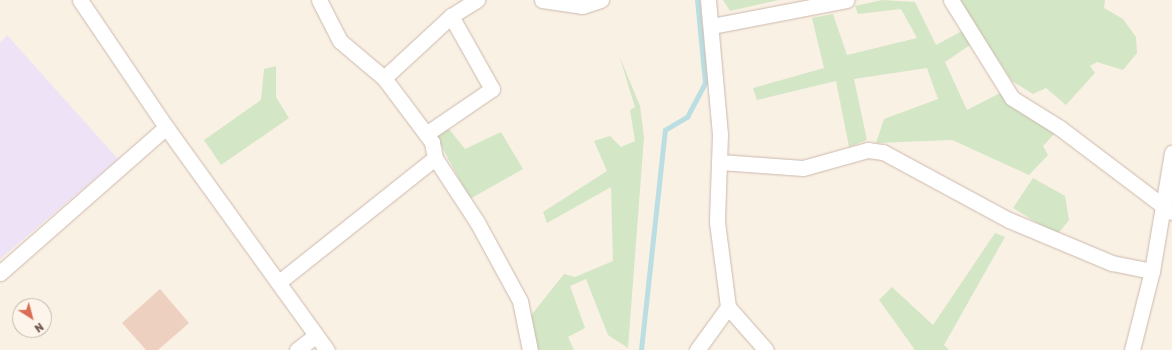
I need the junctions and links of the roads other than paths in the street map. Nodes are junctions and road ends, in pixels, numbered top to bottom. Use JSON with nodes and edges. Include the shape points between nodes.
{"nodes":[{"id":1,"x":80,"y":0,"type":"edge"},
{"id":2,"x":319,"y":0,"type":"edge"},
{"id":3,"x":477,"y":0,"type":"edge"},
{"id":4,"x":542,"y":0,"type":"edge"},
{"id":5,"x":600,"y":0,"type":"edge"},
{"id":6,"x":708,"y":0,"type":"edge"},
{"id":7,"x":847,"y":0,"type":"edge"},
{"id":8,"x":951,"y":0,"type":"edge"},
{"id":9,"x":451,"y":16,"type":"junction"},
{"id":10,"x":712,"y":26,"type":"junction"},
{"id":11,"x":384,"y":78,"type":"junction"},
{"id":12,"x":166,"y":127,"type":"junction"},
{"id":13,"x":426,"y":134,"type":"junction"},
{"id":14,"x":1172,"y":153,"type":"edge"},
{"id":15,"x":435,"y":158,"type":"junction"},
{"id":16,"x":720,"y":162,"type":"junction"},
{"id":17,"x":1168,"y":211,"type":"edge"},
{"id":18,"x":1152,"y":271,"type":"junction"},
{"id":19,"x":0,"y":272,"type":"edge"},
{"id":20,"x":278,"y":282,"type":"junction"},
{"id":21,"x":728,"y":307,"type":"junction"},
{"id":22,"x":316,"y":335,"type":"junction"},
{"id":23,"x":297,"y":350,"type":"edge"},
{"id":24,"x":327,"y":350,"type":"edge"},
{"id":25,"x":530,"y":350,"type":"edge"},
{"id":26,"x":698,"y":350,"type":"edge"},
{"id":27,"x":766,"y":350,"type":"edge"},
{"id":28,"x":1132,"y":350,"type":"edge"}],
"edges":[{"from":1,"to":12,"type":"street"},
{"from":2,"to":11,"type":"street","via":[[340,41]]},
{"from":3,"to":9,"type":"street"},
{"from":4,"to":5,"type":"street","via":[[582,6]]},
{"from":6,"to":10,"type":"street"},
{"from":7,"to":10,"type":"street"},
{"from":8,"to":17,"type":"street","via":[[1012,98],[1060,128]]},
{"from":9,"to":11,"type":"street"},
{"from":9,"to":13,"type":"street","via":[[492,89]]},
{"from":10,"to":16,"type":"street"},
{"from":11,"to":13,"type":"street"},
{"from":12,"to":19,"type":"street"},
{"from":12,"to":20,"type":"street"},
{"from":13,"to":15,"type":"street"},
{"from":14,"to":17,"type":"street"},
{"from":15,"to":20,"type":"street"},
{"from":15,"to":25,"type":"street","via":[[477,222],[520,301]]},
{"from":16,"to":18,"type":"street","via":[[803,168],[868,150],[883,152],[1009,220],[1112,263]]},
{"from":16,"to":21,"type":"street","via":[[717,222]]},
{"from":17,"to":18,"type":"street"},
{"from":18,"to":28,"type":"street"},
{"from":20,"to":22,"type":"street"},
{"from":21,"to":26,"type":"street"},
{"from":21,"to":27,"type":"street"},
{"from":22,"to":23,"type":"street"},
{"from":22,"to":24,"type":"street"}]}
